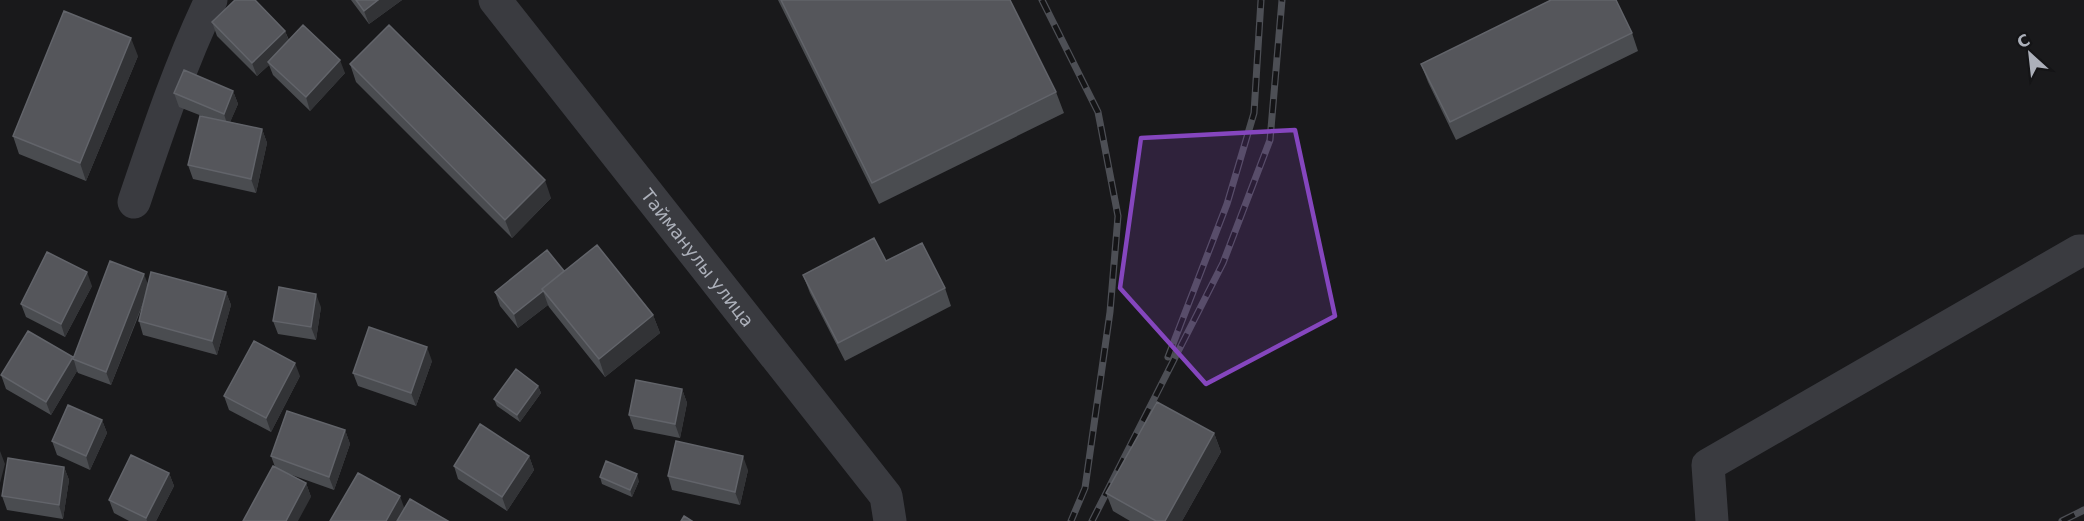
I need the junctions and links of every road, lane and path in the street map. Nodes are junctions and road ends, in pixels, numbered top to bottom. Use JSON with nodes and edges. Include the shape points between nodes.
{"nodes":[{"id":1,"x":211,"y":0,"type":"edge"},
{"id":2,"x":495,"y":0,"type":"edge"},
{"id":3,"x":134,"y":202,"type":"dead end"},
{"id":4,"x":2084,"y":251,"type":"edge"},
{"id":5,"x":890,"y":521,"type":"edge"},
{"id":6,"x":1712,"y":521,"type":"edge"}],
"edges":[{"from":1,"to":3,"type":"street"},
{"from":2,"to":5,"type":"street","name":"Тайманулы улица","via":[[886,496]]},
{"from":4,"to":6,"type":"street","via":[[1708,465]]}]}
